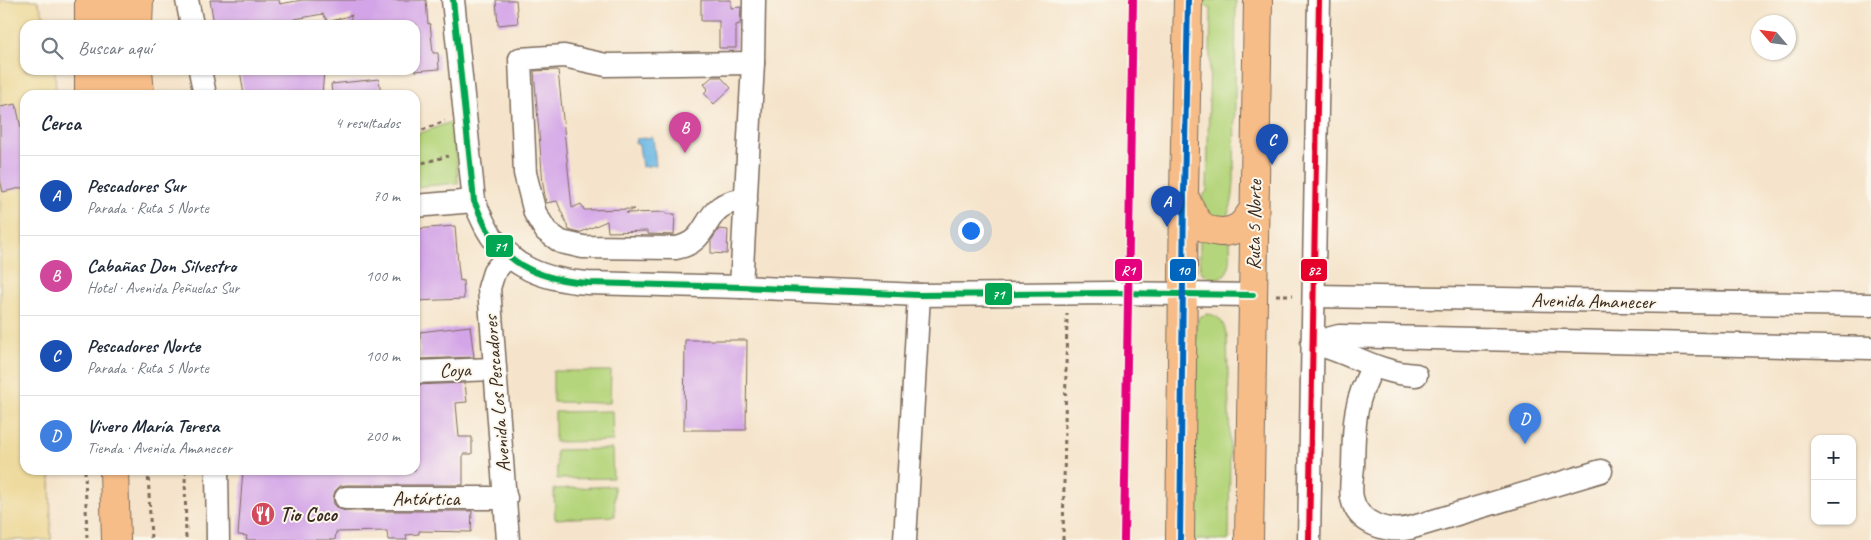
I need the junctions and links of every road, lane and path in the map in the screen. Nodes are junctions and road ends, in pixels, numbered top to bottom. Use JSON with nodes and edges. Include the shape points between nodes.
{"nodes":[{"id":1,"x":89,"y":0,"type":"edge"},
{"id":2,"x":113,"y":0,"type":"edge"},
{"id":3,"x":139,"y":0,"type":"edge"},
{"id":4,"x":187,"y":0,"type":"edge"},
{"id":5,"x":453,"y":0,"type":"edge"},
{"id":6,"x":754,"y":0,"type":"edge"},
{"id":7,"x":1188,"y":0,"type":"edge"},
{"id":8,"x":1258,"y":0,"type":"edge"},
{"id":9,"x":1319,"y":0,"type":"edge"},
{"id":10,"x":89,"y":20,"type":"edge"},
{"id":11,"x":112,"y":20,"type":"edge"},
{"id":12,"x":138,"y":20,"type":"edge"},
{"id":13,"x":191,"y":20,"type":"edge"},
{"id":14,"x":753,"y":63,"type":"junction"},
{"id":15,"x":89,"y":75,"type":"edge"},
{"id":16,"x":112,"y":75,"type":"edge"},
{"id":17,"x":138,"y":75,"type":"edge"},
{"id":18,"x":201,"y":75,"type":"edge"},
{"id":19,"x":89,"y":90,"type":"edge"},
{"id":20,"x":112,"y":90,"type":"edge"},
{"id":21,"x":140,"y":90,"type":"edge"},
{"id":22,"x":204,"y":90,"type":"edge"},
{"id":23,"x":465,"y":114,"type":"junction"},
{"id":24,"x":420,"y":131,"type":"edge"},
{"id":25,"x":468,"y":150,"type":"junction"},
{"id":26,"x":420,"y":164,"type":"edge"},
{"id":27,"x":1184,"y":193,"type":"junction"},
{"id":28,"x":474,"y":200,"type":"junction"},
{"id":29,"x":746,"y":200,"type":"junction"},
{"id":30,"x":420,"y":205,"type":"edge"},
{"id":31,"x":1254,"y":208,"type":"junction"},
{"id":32,"x":508,"y":254,"type":"junction"},
{"id":33,"x":741,"y":287,"type":"junction"},
{"id":34,"x":1067,"y":294,"type":"junction"},
{"id":35,"x":1183,"y":294,"type":"junction"},
{"id":36,"x":918,"y":295,"type":"junction"},
{"id":37,"x":1253,"y":295,"type":"junction"},
{"id":38,"x":1314,"y":296,"type":"junction"},
{"id":39,"x":1871,"y":305,"type":"edge"},
{"id":40,"x":1312,"y":343,"type":"junction"},
{"id":41,"x":1871,"y":348,"type":"edge"},
{"id":42,"x":1373,"y":367,"type":"junction"},
{"id":43,"x":494,"y":369,"type":"junction"},
{"id":44,"x":420,"y":372,"type":"edge"},
{"id":45,"x":1416,"y":375,"type":"dead end"},
{"id":46,"x":1601,"y":471,"type":"dead end"},
{"id":47,"x":85,"y":475,"type":"edge"},
{"id":48,"x":114,"y":475,"type":"edge"},
{"id":49,"x":148,"y":475,"type":"edge"},
{"id":50,"x":185,"y":475,"type":"edge"},
{"id":51,"x":217,"y":475,"type":"edge"},
{"id":52,"x":346,"y":498,"type":"dead end"},
{"id":53,"x":506,"y":498,"type":"junction"},
{"id":54,"x":87,"y":540,"type":"edge"},
{"id":55,"x":116,"y":540,"type":"edge"},
{"id":56,"x":151,"y":540,"type":"edge"},
{"id":57,"x":186,"y":540,"type":"edge"},
{"id":58,"x":218,"y":540,"type":"edge"},
{"id":59,"x":508,"y":540,"type":"edge"},
{"id":60,"x":905,"y":540,"type":"edge"},
{"id":61,"x":1063,"y":540,"type":"edge"},
{"id":62,"x":1180,"y":540,"type":"edge"},
{"id":63,"x":1250,"y":540,"type":"edge"},
{"id":64,"x":1308,"y":540,"type":"edge"}],
"edges":[{"from":1,"to":10,"type":"main road"},
{"from":2,"to":11,"type":"main road"},
{"from":3,"to":12,"type":"main road"},
{"from":4,"to":13,"type":"street"},
{"from":5,"to":23,"type":"street"},
{"from":6,"to":14,"type":"street"},
{"from":7,"to":27,"type":"main road"},
{"from":8,"to":31,"type":"main road","name":"Ruta 5 Norte"},
{"from":9,"to":38,"type":"street"},
{"from":14,"to":29,"type":"street"},
{"from":14,"to":29,"type":"street","via":[[606,66],[564,56],[520,60],[527,185],[539,222],[552,237],[583,247],[684,247],[694,241],[720,206],[734,200]]},
{"from":15,"to":19,"type":"main road"},
{"from":16,"to":20,"type":"main road"},
{"from":17,"to":21,"type":"main road"},
{"from":18,"to":22,"type":"street"},
{"from":23,"to":24,"type":"path"},
{"from":23,"to":25,"type":"street"},
{"from":25,"to":26,"type":"path"},
{"from":25,"to":28,"type":"street"},
{"from":27,"to":31,"type":"main road","via":[[1198,223],[1211,231],[1233,230]]},
{"from":27,"to":35,"type":"main road"},
{"from":28,"to":30,"type":"street"},
{"from":28,"to":32,"type":"street","via":[[486,228]]},
{"from":29,"to":33,"type":"street"},
{"from":31,"to":37,"type":"main road","name":"Ruta 5 Norte"},
{"from":32,"to":33,"type":"street","via":[[534,273],[566,282]]},
{"from":32,"to":43,"type":"street","name":"Avenida Los Pescadores","via":[[494,272],[489,288]]},
{"from":33,"to":36,"type":"street"},
{"from":34,"to":35,"type":"street"},
{"from":34,"to":36,"type":"street"},
{"from":34,"to":61,"type":"path"},
{"from":35,"to":37,"type":"street"},
{"from":35,"to":62,"type":"main road"},
{"from":36,"to":60,"type":"street"},
{"from":37,"to":38,"type":"path"},
{"from":37,"to":63,"type":"main road","name":"Ruta 5 Norte"},
{"from":38,"to":39,"type":"street","name":"Avenida Amanecer"},
{"from":38,"to":40,"type":"street"},
{"from":40,"to":41,"type":"street","via":[[1339,336]]},
{"from":40,"to":42,"type":"street","via":[[1343,352]]},
{"from":40,"to":64,"type":"street"},
{"from":42,"to":45,"type":"street"},
{"from":42,"to":46,"type":"street","via":[[1361,390],[1354,417],[1352,498],[1361,513],[1375,525],[1392,530],[1410,528]]},
{"from":43,"to":44,"type":"street","name":"Coya"},
{"from":43,"to":53,"type":"street","name":"Avenida Los Pescadores"},
{"from":47,"to":54,"type":"path"},
{"from":48,"to":55,"type":"main road"},
{"from":49,"to":56,"type":"path"},
{"from":50,"to":57,"type":"path"},
{"from":51,"to":58,"type":"street"},
{"from":52,"to":53,"type":"street","name":"Antártica"},
{"from":53,"to":59,"type":"street","name":"Avenida Los Pescadores"}]}
